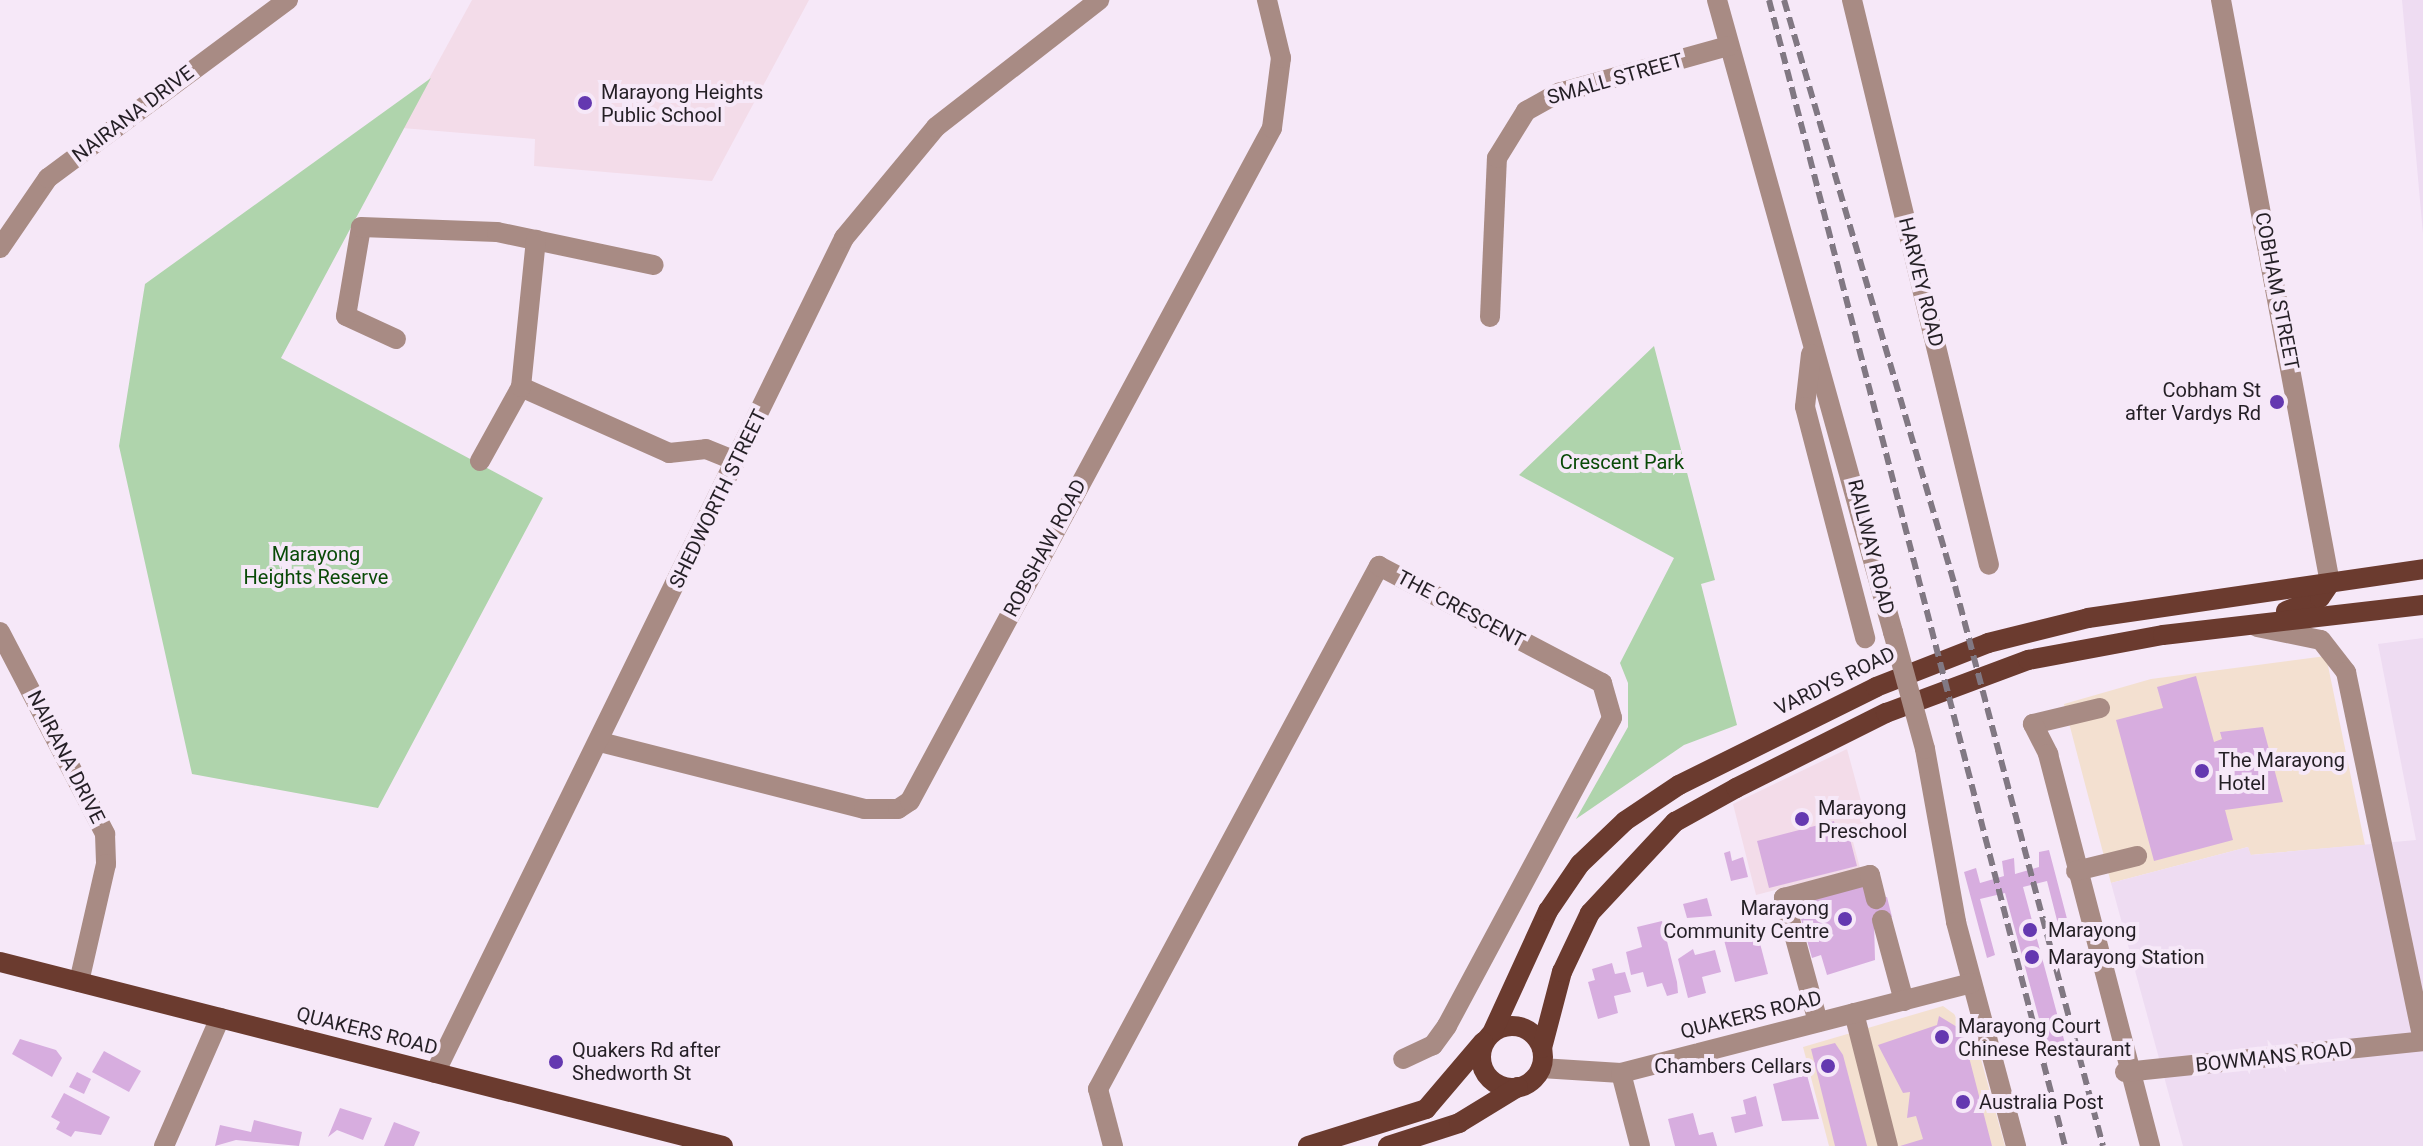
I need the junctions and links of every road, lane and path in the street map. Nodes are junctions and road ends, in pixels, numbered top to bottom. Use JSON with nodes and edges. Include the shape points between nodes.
{"nodes":[{"id":1,"x":288,"y":0,"type":"edge"},
{"id":2,"x":1267,"y":0,"type":"edge"},
{"id":3,"x":1717,"y":0,"type":"edge"},
{"id":4,"x":1852,"y":0,"type":"edge"},
{"id":5,"x":2221,"y":0,"type":"edge"},
{"id":6,"x":1095,"y":1,"type":"edge"},
{"id":7,"x":1729,"y":46,"type":"junction"},
{"id":8,"x":536,"y":240,"type":"junction"},
{"id":9,"x":0,"y":248,"type":"edge"},
{"id":10,"x":654,"y":265,"type":"dead end"},
{"id":11,"x":1490,"y":317,"type":"dead end"},
{"id":12,"x":396,"y":339,"type":"dead end"},
{"id":13,"x":1811,"y":346,"type":"junction"},
{"id":14,"x":521,"y":387,"type":"junction"},
{"id":15,"x":480,"y":461,"type":"dead end"},
{"id":16,"x":736,"y":461,"type":"junction"},
{"id":17,"x":1989,"y":565,"type":"dead end"},
{"id":18,"x":2423,"y":569,"type":"edge"},
{"id":19,"x":2330,"y":583,"type":"junction"},
{"id":20,"x":2423,"y":604,"type":"edge"},
{"id":21,"x":2242,"y":625,"type":"junction"},
{"id":22,"x":0,"y":632,"type":"edge"},
{"id":23,"x":1865,"y":638,"type":"dead end"},
{"id":24,"x":2100,"y":708,"type":"dead end"},
{"id":25,"x":600,"y":742,"type":"junction"},
{"id":26,"x":2137,"y":856,"type":"dead end"},
{"id":27,"x":2076,"y":871,"type":"junction"},
{"id":28,"x":1876,"y":899,"type":"dead end"},
{"id":29,"x":1882,"y":920,"type":"dead end"},
{"id":30,"x":0,"y":962,"type":"edge"},
{"id":31,"x":79,"y":982,"type":"junction"},
{"id":32,"x":1972,"y":983,"type":"junction"},
{"id":33,"x":1904,"y":1001,"type":"junction"},
{"id":34,"x":1854,"y":1013,"type":"junction"},
{"id":35,"x":220,"y":1018,"type":"junction"},
{"id":36,"x":1818,"y":1022,"type":"junction"},
{"id":37,"x":1488,"y":1037,"type":"junction"},
{"id":38,"x":2423,"y":1041,"type":"edge"},
{"id":39,"x":1541,"y":1058,"type":"junction"},
{"id":40,"x":1403,"y":1059,"type":"dead end"},
{"id":41,"x":2125,"y":1072,"type":"junction"},
{"id":42,"x":435,"y":1073,"type":"junction"},
{"id":43,"x":1621,"y":1073,"type":"junction"},
{"id":44,"x":1518,"y":1087,"type":"junction"},
{"id":45,"x":164,"y":1146,"type":"edge"},
{"id":46,"x":723,"y":1146,"type":"edge"},
{"id":47,"x":1113,"y":1146,"type":"edge"},
{"id":48,"x":1308,"y":1146,"type":"edge"},
{"id":49,"x":1388,"y":1146,"type":"edge"},
{"id":50,"x":1640,"y":1146,"type":"edge"},
{"id":51,"x":1888,"y":1146,"type":"edge"},
{"id":52,"x":2016,"y":1146,"type":"edge"},
{"id":53,"x":2150,"y":1146,"type":"edge"}],
"edges":[{"from":1,"to":9,"type":"street","name":"NAIRANA DRIVE","via":[[48,178],[27,198]]},
{"from":2,"to":25,"type":"street","name":"ROBSHAW ROAD","via":[[1281,58],[1272,128],[910,801],[898,809],[864,809]]},
{"from":3,"to":7,"type":"street","name":"RAILWAY ROAD"},
{"from":4,"to":17,"type":"street","name":"HARVEY ROAD"},
{"from":5,"to":19,"type":"street","name":"COBHAM STREET"},
{"from":6,"to":16,"type":"street","name":"SHEDWORTH STREET","via":[[936,127],[844,238]]},
{"from":7,"to":11,"type":"street","name":"SMALL STREET","via":[[1559,93],[1526,111],[1497,158]]},
{"from":7,"to":13,"type":"street","name":"RAILWAY ROAD"},
{"from":8,"to":10,"type":"street"},
{"from":8,"to":12,"type":"street","via":[[361,227],[346,316]]},
{"from":8,"to":14,"type":"street"},
{"from":13,"to":23,"type":"street","via":[[1805,407]]},
{"from":13,"to":32,"type":"street","name":"RAILWAY ROAD","bridge":true,"via":[[1833,396],[1925,749]]},
{"from":14,"to":15,"type":"street"},
{"from":14,"to":16,"type":"street","via":[[669,453],[706,449]]},
{"from":16,"to":25,"type":"street","name":"SHEDWORTH STREET"},
{"from":18,"to":19,"type":"main road","name":"VARDYS ROAD"},
{"from":19,"to":20,"type":"main road","name":"VARDYS ROAD","via":[[2355,600]]},
{"from":19,"to":21,"type":"main road","name":"VARDYS ROAD","via":[[2310,604]]},
{"from":19,"to":37,"type":"main road","name":"VARDYS ROAD","via":[[2155,605],[1988,643],[1909,672],[1679,785],[1625,821],[1580,864],[1523,958]]},
{"from":20,"to":21,"type":"main road","name":"VARDYS ROAD"},
{"from":21,"to":38,"type":"street","via":[[2330,645],[2359,714]]},
{"from":21,"to":39,"type":"main road","name":"VARDYS ROAD","via":[[2090,646],[1958,682],[1675,822],[1590,913],[1562,972]]},
{"from":22,"to":31,"type":"street","name":"NAIRANA DRIVE","via":[[105,834],[106,864]]},
{"from":24,"to":27,"type":"street","via":[[2033,724],[2048,754]]},
{"from":25,"to":42,"type":"street","name":"SHEDWORTH STREET"},
{"from":26,"to":27,"type":"street"},
{"from":27,"to":41,"type":"street"},
{"from":28,"to":36,"type":"street","via":[[1870,875],[1784,898]]},
{"from":29,"to":33,"type":"street"},
{"from":30,"to":31,"type":"main road","name":"QUAKERS ROAD"},
{"from":31,"to":35,"type":"main road","name":"QUAKERS ROAD"},
{"from":32,"to":33,"type":"street","name":"QUAKERS ROAD"},
{"from":32,"to":52,"type":"street","name":"RAILWAY ROAD"},
{"from":33,"to":34,"type":"street","name":"QUAKERS ROAD"},
{"from":34,"to":36,"type":"street","name":"QUAKERS ROAD"},
{"from":34,"to":51,"type":"street"},
{"from":35,"to":42,"type":"main road","name":"QUAKERS ROAD"},
{"from":35,"to":45,"type":"street"},
{"from":36,"to":43,"type":"street","name":"QUAKERS ROAD"},
{"from":37,"to":39,"type":"main road","via":[[1522,1027]]},
{"from":37,"to":44,"type":"main road","via":[[1484,1072],[1498,1085]]},
{"from":37,"to":48,"type":"main road","via":[[1426,1109]]},
{"from":38,"to":41,"type":"street","name":"BOWMANS ROAD"},
{"from":39,"to":43,"type":"street","name":"QUAKERS ROAD","via":[[1588,1077]]},
{"from":39,"to":44,"type":"main road"},
{"from":40,"to":47,"type":"street","name":"THE CRESCENT","via":[[1433,1045],[1447,1026],[1612,718],[1602,683],[1379,566],[1098,1089]]},
{"from":41,"to":53,"type":"street"},
{"from":42,"to":46,"type":"main road","name":"QUAKERS ROAD"},
{"from":43,"to":50,"type":"street"},
{"from":44,"to":49,"type":"main road","via":[[1459,1123]]}]}
